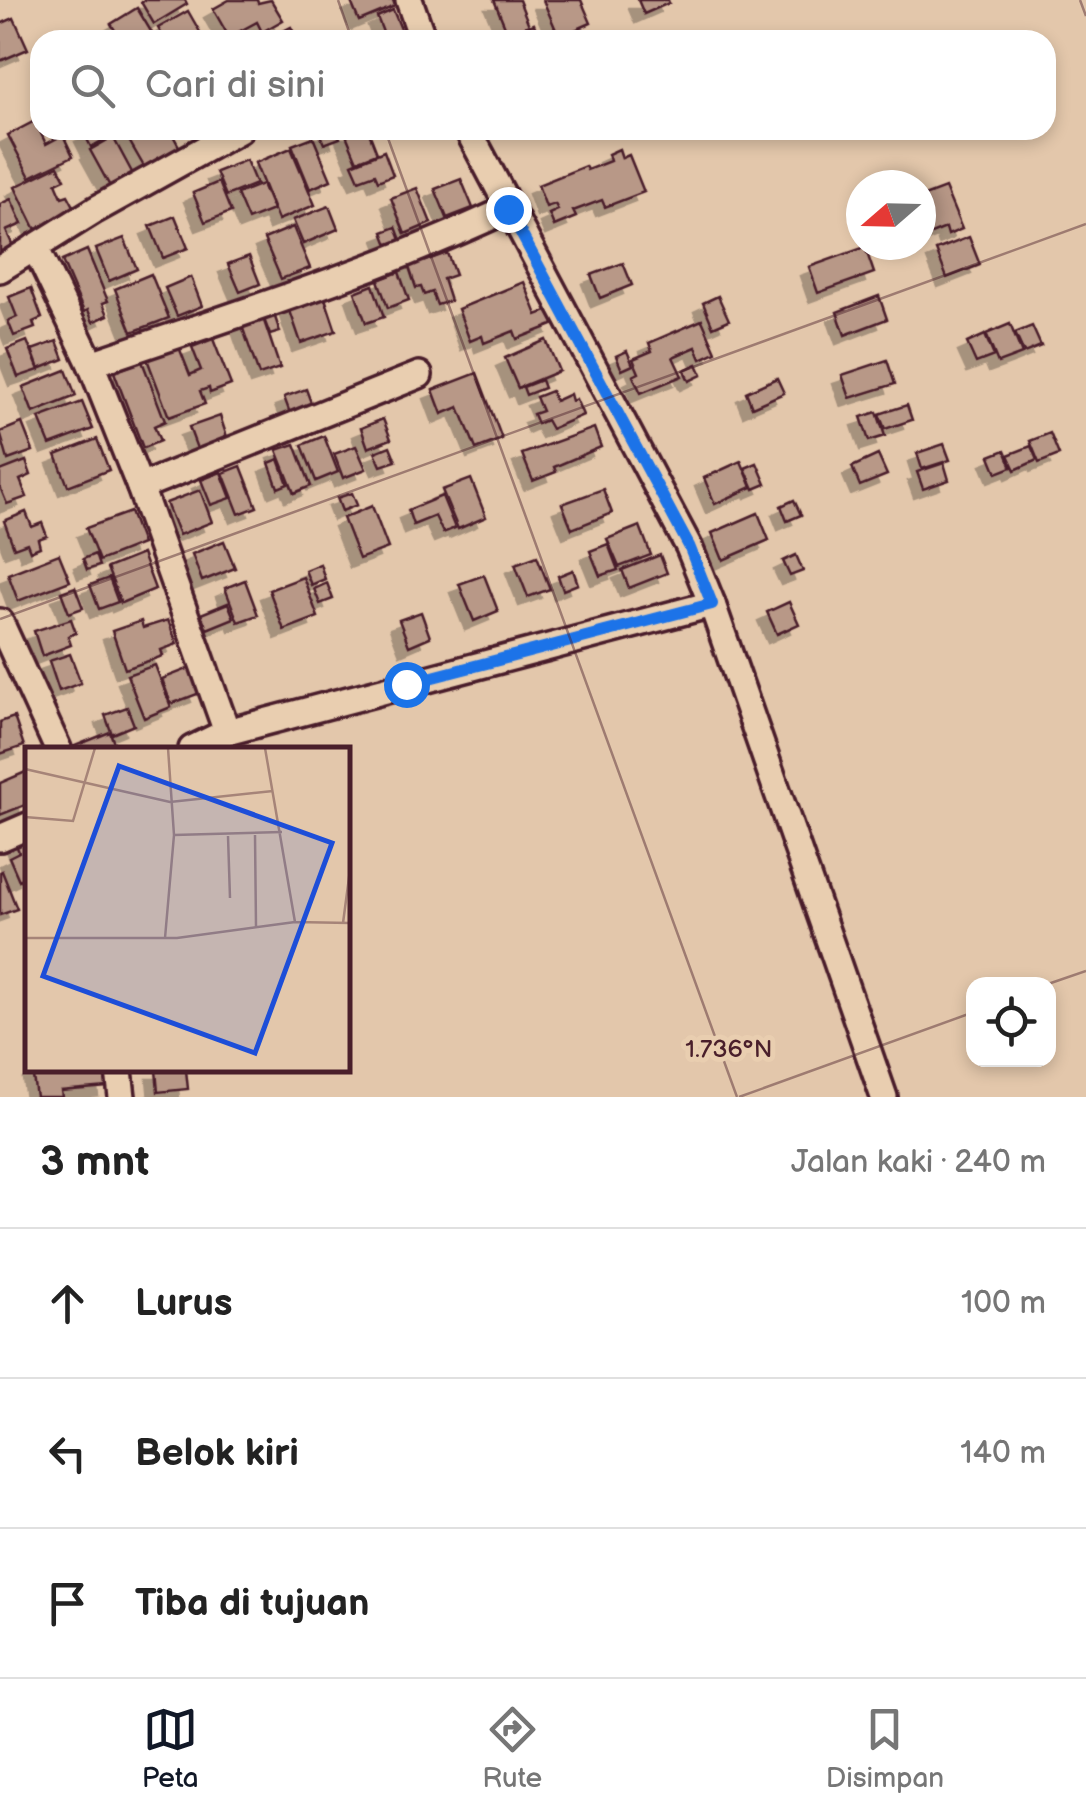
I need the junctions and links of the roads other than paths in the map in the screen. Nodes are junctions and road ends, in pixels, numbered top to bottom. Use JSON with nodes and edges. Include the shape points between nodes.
{"nodes":[{"id":1,"x":409,"y":0,"type":"edge"},
{"id":2,"x":419,"y":30,"type":"edge"},
{"id":3,"x":222,"y":140,"type":"edge"},
{"id":4,"x":473,"y":140,"type":"edge"},
{"id":5,"x":508,"y":209,"type":"junction"},
{"id":6,"x":35,"y":247,"type":"junction"},
{"id":7,"x":0,"y":268,"type":"edge"},
{"id":8,"x":91,"y":364,"type":"junction"},
{"id":9,"x":419,"y":375,"type":"dead end"},
{"id":10,"x":140,"y":488,"type":"junction"},
{"id":11,"x":712,"y":604,"type":"junction"},
{"id":12,"x":0,"y":622,"type":"edge"},
{"id":13,"x":227,"y":732,"type":"junction"},
{"id":14,"x":57,"y":747,"type":"edge"},
{"id":15,"x":198,"y":747,"type":"edge"},
{"id":16,"x":25,"y":827,"type":"edge"},
{"id":17,"x":0,"y":838,"type":"edge"},
{"id":18,"x":119,"y":1072,"type":"edge"},
{"id":19,"x":122,"y":1097,"type":"edge"},
{"id":20,"x":884,"y":1097,"type":"edge"}],
"edges":[{"from":1,"to":2,"type":"street"},
{"from":3,"to":6,"type":"street"},
{"from":4,"to":5,"type":"street"},
{"from":5,"to":8,"type":"street"},
{"from":5,"to":11,"type":"street","via":[[689,546]]},
{"from":6,"to":7,"type":"street"},
{"from":6,"to":8,"type":"street"},
{"from":8,"to":10,"type":"street"},
{"from":9,"to":10,"type":"street"},
{"from":10,"to":13,"type":"street"},
{"from":11,"to":13,"type":"street"},
{"from":11,"to":20,"type":"street"},
{"from":12,"to":14,"type":"street"},
{"from":13,"to":15,"type":"street"},
{"from":16,"to":17,"type":"street"},
{"from":18,"to":19,"type":"street"}]}
